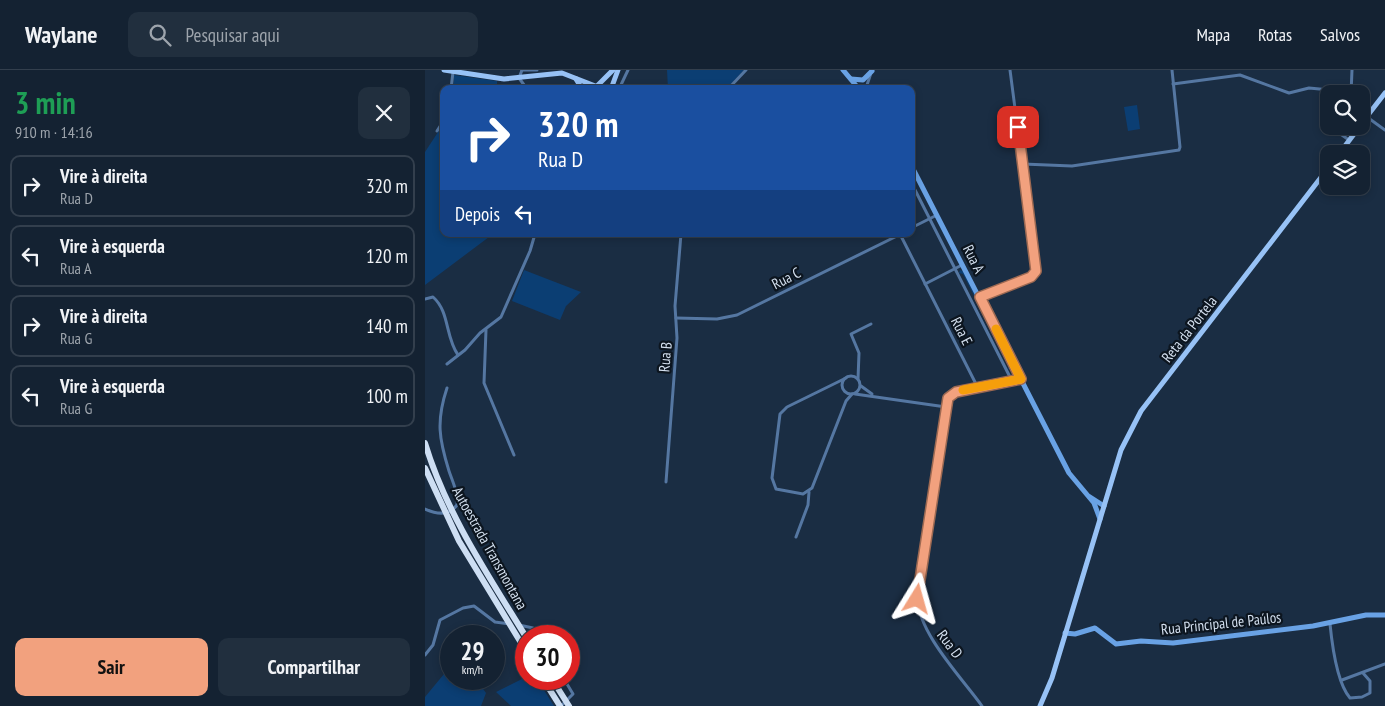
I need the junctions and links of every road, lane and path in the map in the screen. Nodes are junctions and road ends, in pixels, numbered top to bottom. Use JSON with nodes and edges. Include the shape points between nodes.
{"nodes":[{"id":1,"x":444,"y":70,"type":"edge"},
{"id":2,"x":522,"y":70,"type":"edge"},
{"id":3,"x":537,"y":70,"type":"edge"},
{"id":4,"x":613,"y":70,"type":"edge"},
{"id":5,"x":618,"y":70,"type":"edge"},
{"id":6,"x":629,"y":70,"type":"edge"},
{"id":7,"x":746,"y":70,"type":"edge"},
{"id":8,"x":843,"y":70,"type":"edge"},
{"id":9,"x":1010,"y":70,"type":"edge"},
{"id":10,"x":1172,"y":70,"type":"edge"},
{"id":11,"x":1352,"y":70,"type":"edge"},
{"id":12,"x":872,"y":71,"type":"edge"},
{"id":13,"x":453,"y":72,"type":"junction"},
{"id":14,"x":465,"y":72,"type":"edge"},
{"id":15,"x":519,"y":78,"type":"junction"},
{"id":16,"x":575,"y":79,"type":"junction"},
{"id":17,"x":851,"y":79,"type":"junction"},
{"id":18,"x":1173,"y":84,"type":"junction"},
{"id":19,"x":451,"y":85,"type":"edge"},
{"id":20,"x":524,"y":85,"type":"edge"},
{"id":21,"x":579,"y":85,"type":"edge"},
{"id":22,"x":588,"y":85,"type":"edge"},
{"id":23,"x":595,"y":85,"type":"edge"},
{"id":24,"x":612,"y":85,"type":"edge"},
{"id":25,"x":621,"y":85,"type":"edge"},
{"id":26,"x":732,"y":85,"type":"edge"},
{"id":27,"x":856,"y":85,"type":"edge"},
{"id":28,"x":862,"y":85,"type":"edge"},
{"id":29,"x":869,"y":85,"type":"edge"},
{"id":30,"x":1351,"y":85,"type":"edge"},
{"id":31,"x":1320,"y":89,"type":"edge"},
{"id":32,"x":1385,"y":93,"type":"edge"},
{"id":33,"x":1370,"y":113,"type":"edge"},
{"id":34,"x":1370,"y":119,"type":"edge"},
{"id":35,"x":440,"y":126,"type":"edge"},
{"id":36,"x":1385,"y":130,"type":"edge"},
{"id":37,"x":437,"y":131,"type":"dead end"},
{"id":38,"x":1342,"y":135,"type":"edge"},
{"id":39,"x":1353,"y":135,"type":"edge"},
{"id":40,"x":1349,"y":140,"type":"junction"},
{"id":41,"x":1345,"y":145,"type":"edge"},
{"id":42,"x":1023,"y":164,"type":"junction"},
{"id":43,"x":915,"y":172,"type":"edge"},
{"id":44,"x":1320,"y":179,"type":"edge"},
{"id":45,"x":915,"y":190,"type":"edge"},
{"id":46,"x":938,"y":215,"type":"junction"},
{"id":47,"x":930,"y":219,"type":"junction"},
{"id":48,"x":915,"y":226,"type":"edge"},
{"id":49,"x":534,"y":237,"type":"edge"},
{"id":50,"x":681,"y":237,"type":"edge"},
{"id":51,"x":894,"y":237,"type":"edge"},
{"id":52,"x":902,"y":237,"type":"edge"},
{"id":53,"x":963,"y":265,"type":"junction"},
{"id":54,"x":956,"y":268,"type":"junction"},
{"id":55,"x":925,"y":284,"type":"junction"},
{"id":56,"x":980,"y":297,"type":"junction"},
{"id":57,"x":425,"y":300,"type":"edge"},
{"id":58,"x":676,"y":318,"type":"junction"},
{"id":59,"x":871,"y":324,"type":"dead end"},
{"id":60,"x":488,"y":329,"type":"junction"},
{"id":61,"x":458,"y":356,"type":"junction"},
{"id":62,"x":447,"y":364,"type":"dead end"},
{"id":63,"x":857,"y":368,"type":"junction"},
{"id":64,"x":851,"y":376,"type":"junction"},
{"id":65,"x":845,"y":378,"type":"junction"},
{"id":66,"x":858,"y":379,"type":"junction"},
{"id":67,"x":1021,"y":379,"type":"junction"},
{"id":68,"x":1012,"y":381,"type":"junction"},
{"id":69,"x":834,"y":384,"type":"junction"},
{"id":70,"x":860,"y":385,"type":"junction"},
{"id":71,"x":447,"y":388,"type":"dead end"},
{"id":72,"x":843,"y":388,"type":"junction"},
{"id":73,"x":978,"y":388,"type":"junction"},
{"id":74,"x":845,"y":392,"type":"junction"},
{"id":75,"x":853,"y":394,"type":"junction"},
{"id":76,"x":872,"y":394,"type":"junction"},
{"id":77,"x":846,"y":401,"type":"junction"},
{"id":78,"x":946,"y":407,"type":"junction"},
{"id":79,"x":425,"y":443,"type":"edge"},
{"id":80,"x":514,"y":455,"type":"dead end"},
{"id":81,"x":425,"y":468,"type":"edge"},
{"id":82,"x":666,"y":482,"type":"dead end"},
{"id":83,"x":809,"y":492,"type":"junction"},
{"id":84,"x":1106,"y":498,"type":"junction"},
{"id":85,"x":1095,"y":501,"type":"junction"},
{"id":86,"x":1103,"y":506,"type":"junction"},
{"id":87,"x":425,"y":509,"type":"edge"},
{"id":88,"x":1099,"y":520,"type":"junction"},
{"id":89,"x":796,"y":537,"type":"dead end"},
{"id":90,"x":1385,"y":615,"type":"edge"},
{"id":91,"x":1330,"y":624,"type":"junction"},
{"id":92,"x":519,"y":625,"type":"edge"},
{"id":93,"x":515,"y":626,"type":"edge"},
{"id":94,"x":515,"y":633,"type":"edge"},
{"id":95,"x":1065,"y":633,"type":"junction"},
{"id":96,"x":425,"y":655,"type":"edge"},
{"id":97,"x":1385,"y":664,"type":"edge"},
{"id":98,"x":1363,"y":673,"type":"junction"},
{"id":99,"x":1342,"y":680,"type":"junction"},
{"id":100,"x":550,"y":690,"type":"edge"},
{"id":101,"x":559,"y":690,"type":"edge"},
{"id":102,"x":571,"y":690,"type":"edge"},
{"id":103,"x":559,"y":705,"type":"edge"},
{"id":104,"x":569,"y":706,"type":"edge"},
{"id":105,"x":982,"y":706,"type":"edge"},
{"id":106,"x":1040,"y":706,"type":"edge"}],
"edges":[{"from":1,"to":13,"type":"main road"},
{"from":2,"to":3,"type":"street"},
{"from":2,"to":15,"type":"street"},
{"from":4,"to":23,"type":"main road"},
{"from":5,"to":24,"type":"main road"},
{"from":6,"to":25,"type":"street"},
{"from":7,"to":26,"type":"street"},
{"from":8,"to":17,"type":"street"},
{"from":9,"to":42,"type":"street"},
{"from":10,"to":18,"type":"street"},
{"from":11,"to":30,"type":"street"},
{"from":12,"to":17,"type":"street","via":[[863,80]]},
{"from":12,"to":29,"type":"street"},
{"from":13,"to":14,"type":"main road"},
{"from":13,"to":19,"type":"street"},
{"from":14,"to":15,"type":"main road","via":[[504,79]]},
{"from":15,"to":16,"type":"main road","via":[[559,73]]},
{"from":15,"to":20,"type":"street"},
{"from":16,"to":21,"type":"main road"},
{"from":16,"to":22,"type":"main road"},
{"from":17,"to":27,"type":"street"},
{"from":17,"to":28,"type":"street"},
{"from":18,"to":31,"type":"street","via":[[1240,75],[1289,93],[1309,88]]},
{"from":18,"to":42,"type":"street","via":[[1179,150],[1072,166]]},
{"from":32,"to":33,"type":"main road"},
{"from":34,"to":36,"type":"street"},
{"from":35,"to":37,"type":"street"},
{"from":38,"to":40,"type":"street"},
{"from":39,"to":40,"type":"main road"},
{"from":40,"to":41,"type":"main road"},
{"from":42,"to":56,"type":"street","via":[[1036,271],[1031,277]]},
{"from":43,"to":46,"type":"street","name":"Rua A"},
{"from":44,"to":84,"type":"main road","name":"Reta da Portela","via":[[1139,414],[1124,443]]},
{"from":45,"to":47,"type":"street"},
{"from":46,"to":47,"type":"street"},
{"from":46,"to":53,"type":"street","name":"Rua A"},
{"from":47,"to":48,"type":"street"},
{"from":47,"to":54,"type":"street"},
{"from":49,"to":60,"type":"street","via":[[505,312]]},
{"from":50,"to":58,"type":"street","name":"Rua B"},
{"from":51,"to":58,"type":"street","name":"Rua C","via":[[737,316]]},
{"from":52,"to":55,"type":"street","name":"Rua E"},
{"from":53,"to":54,"type":"street"},
{"from":53,"to":56,"type":"street","name":"Rua A"},
{"from":54,"to":55,"type":"street"},
{"from":54,"to":68,"type":"street"},
{"from":55,"to":73,"type":"street","name":"Rua E"},
{"from":56,"to":67,"type":"street","name":"Rua A"},
{"from":57,"to":61,"type":"street","via":[[433,297],[443,309],[446,328]]},
{"from":58,"to":82,"type":"street","name":"Rua B"},
{"from":59,"to":63,"type":"street","via":[[851,334],[859,352]]},
{"from":60,"to":61,"type":"street"},
{"from":60,"to":80,"type":"street","via":[[483,383]]},
{"from":61,"to":62,"type":"street"},
{"from":63,"to":64,"type":"street"},
{"from":63,"to":66,"type":"street"},
{"from":64,"to":65,"type":"street"},
{"from":64,"to":66,"type":"street"},
{"from":65,"to":69,"type":"street"},
{"from":65,"to":72,"type":"street"},
{"from":66,"to":70,"type":"street"},
{"from":67,"to":68,"type":"street"},
{"from":67,"to":85,"type":"street","name":"Rua A","via":[[1069,473]]},
{"from":68,"to":73,"type":"street"},
{"from":69,"to":72,"type":"street"},
{"from":69,"to":83,"type":"street","via":[[786,408],[779,420],[773,484],[781,492]]},
{"from":70,"to":75,"type":"street"},
{"from":70,"to":76,"type":"street"},
{"from":71,"to":87,"type":"street","via":[[440,409],[438,433],[455,486],[457,505],[439,513]]},
{"from":72,"to":74,"type":"street"},
{"from":73,"to":78,"type":"street","via":[[954,392]]},
{"from":74,"to":75,"type":"street"},
{"from":74,"to":77,"type":"street"},
{"from":75,"to":76,"type":"street"},
{"from":75,"to":77,"type":"street"},
{"from":76,"to":78,"type":"street"},
{"from":77,"to":83,"type":"street"},
{"from":78,"to":105,"type":"street","name":"Rua D","via":[[917,599],[918,611],[929,635]]},
{"from":79,"to":92,"type":"highway","name":"Autoestrada Transmontana","via":[[444,495]]},
{"from":81,"to":94,"type":"highway","name":"Autoestrada Transmontana","via":[[468,556]]},
{"from":83,"to":89,"type":"street"},
{"from":84,"to":85,"type":"street"},
{"from":84,"to":86,"type":"main road","name":"Reta da Portela"},
{"from":85,"to":86,"type":"street"},
{"from":85,"to":88,"type":"street","name":"Rua A"},
{"from":86,"to":88,"type":"main road","name":"Reta da Portela"},
{"from":88,"to":95,"type":"main road","name":"Reta da Portela"},
{"from":90,"to":91,"type":"street","name":"Rua Principal de Paúlos","via":[[1366,615]]},
{"from":91,"to":95,"type":"street","name":"Rua Principal de Paúlos","via":[[1167,643],[1141,641],[1116,644],[1095,628],[1075,634]]},
{"from":91,"to":99,"type":"street","via":[[1333,650]]},
{"from":93,"to":96,"type":"street","via":[[497,623],[470,606],[441,620],[433,645]]},
{"from":95,"to":106,"type":"main road","name":"Reta da Portela","via":[[1049,688]]},
{"from":97,"to":98,"type":"street"},
{"from":98,"to":99,"type":"street"},
{"from":98,"to":99,"type":"street","via":[[1371,689],[1362,697],[1350,698]]},
{"from":100,"to":103,"type":"highway"},
{"from":101,"to":104,"type":"highway"},
{"from":102,"to":103,"type":"street","via":[[573,694]]}]}
